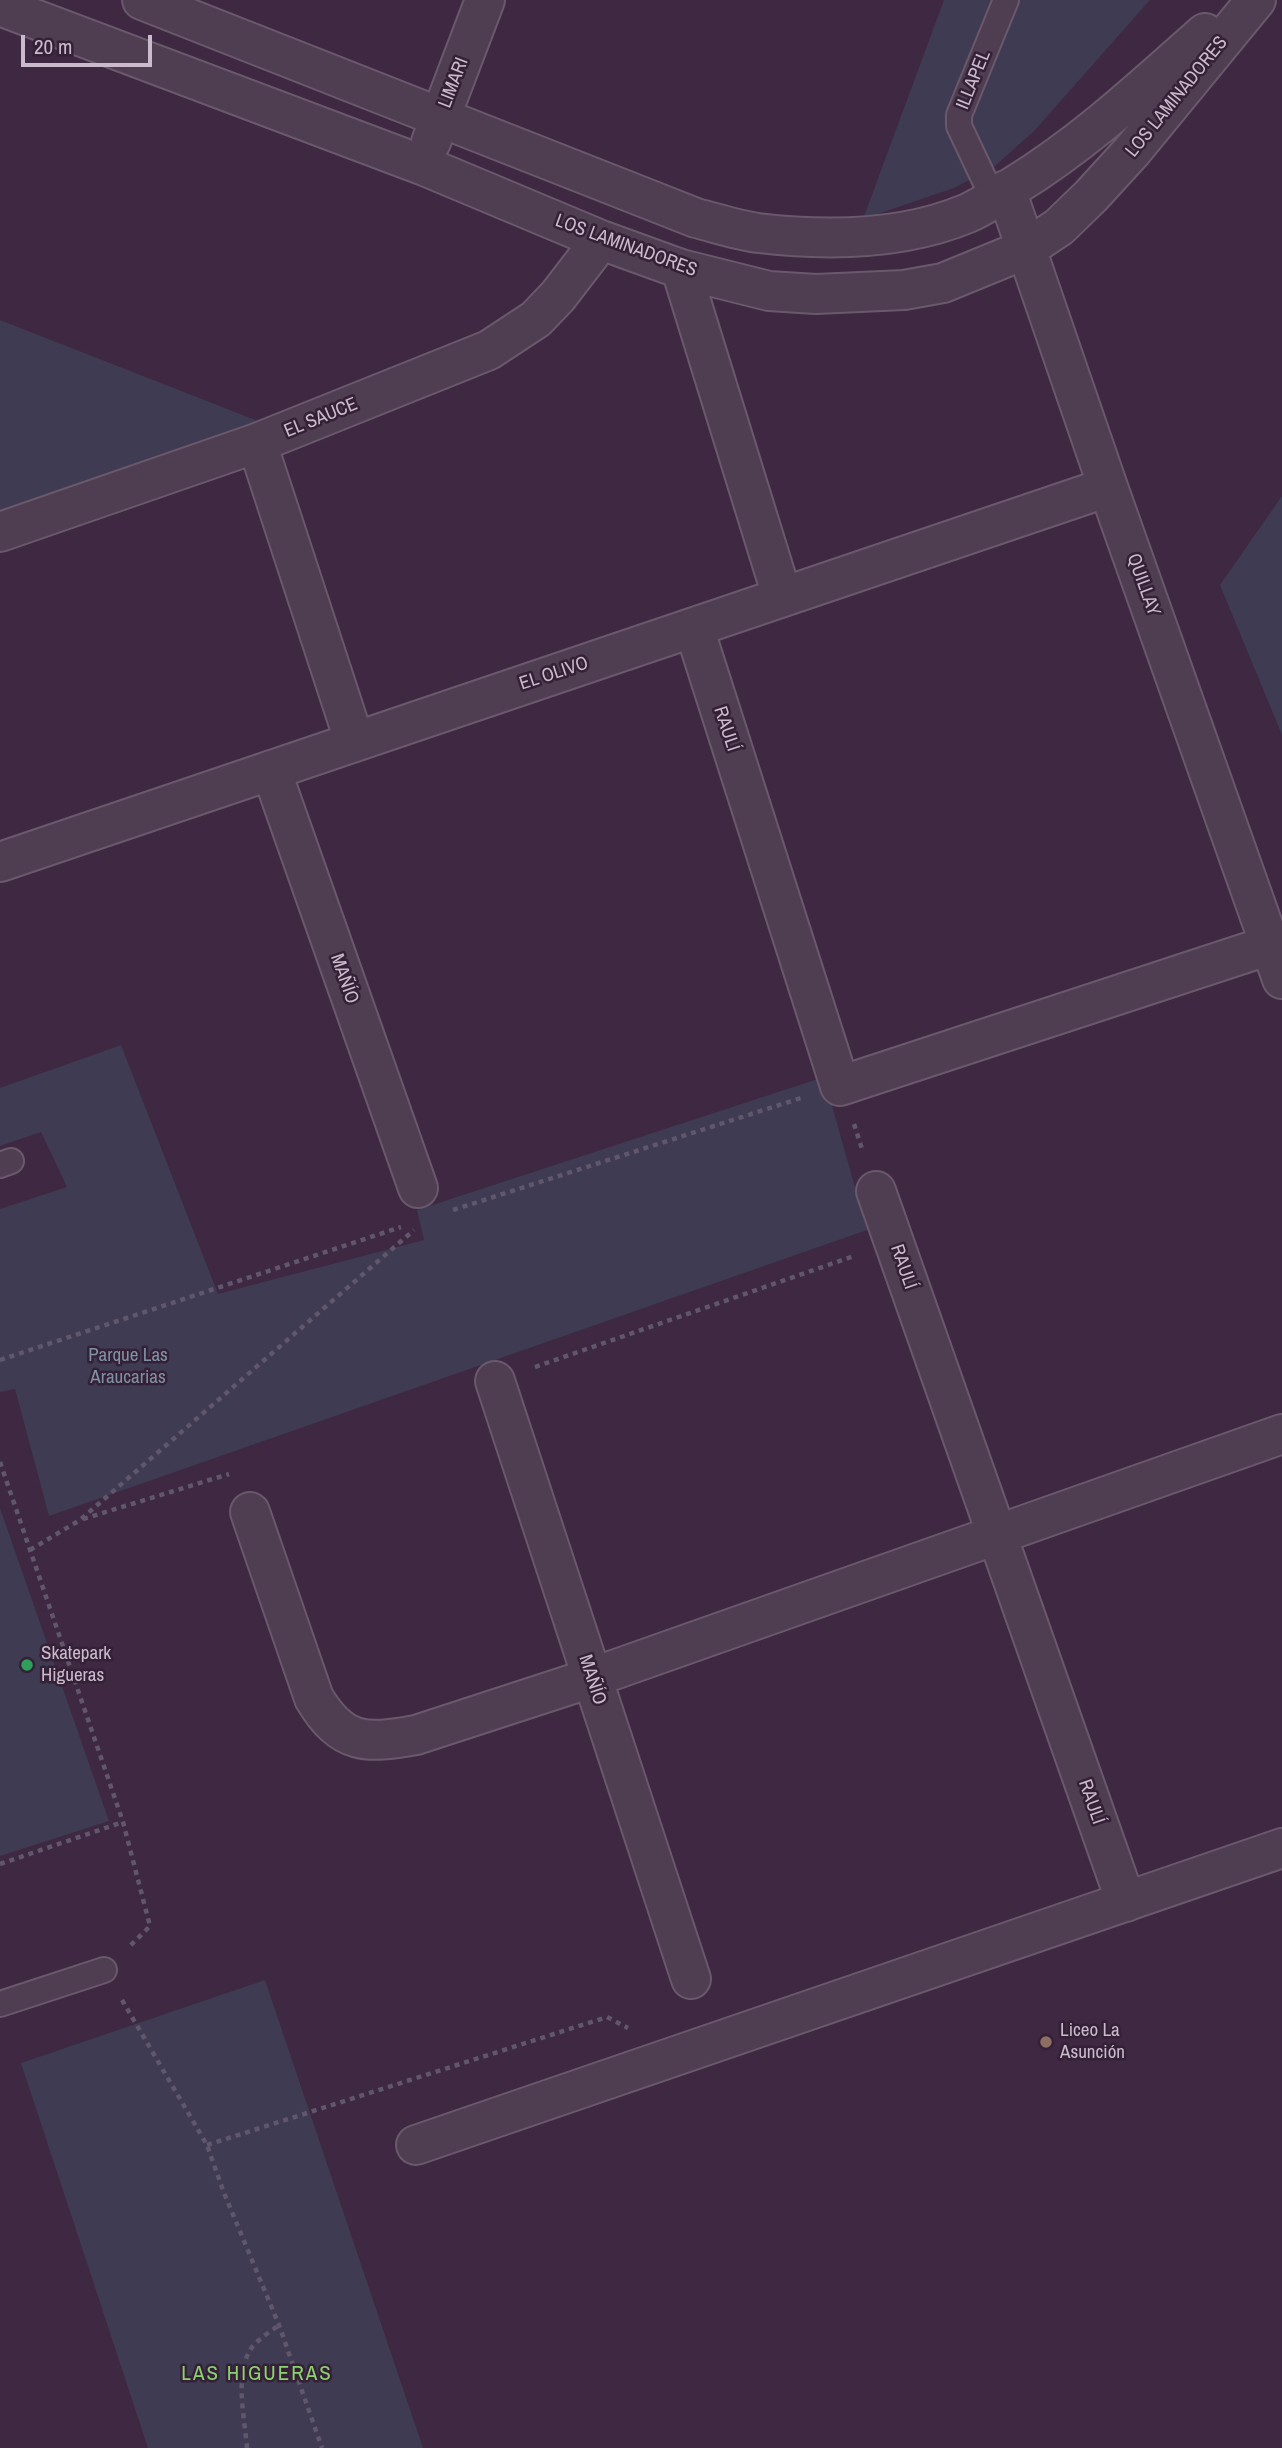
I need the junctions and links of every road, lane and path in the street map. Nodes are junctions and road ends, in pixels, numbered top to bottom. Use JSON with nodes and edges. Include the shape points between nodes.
{"nodes":[{"id":1,"x":142,"y":0,"type":"edge"},
{"id":2,"x":485,"y":0,"type":"edge"},
{"id":3,"x":1006,"y":0,"type":"edge"},
{"id":4,"x":1242,"y":0,"type":"edge"},
{"id":5,"x":1256,"y":0,"type":"edge"},
{"id":6,"x":0,"y":6,"type":"edge"},
{"id":7,"x":441,"y":117,"type":"junction"},
{"id":8,"x":422,"y":165,"type":"junction"},
{"id":9,"x":1000,"y":194,"type":"junction"},
{"id":10,"x":601,"y":240,"type":"junction"},
{"id":11,"x":1026,"y":249,"type":"junction"},
{"id":12,"x":681,"y":269,"type":"junction"},
{"id":13,"x":257,"y":443,"type":"junction"},
{"id":14,"x":1108,"y":487,"type":"junction"},
{"id":15,"x":0,"y":532,"type":"edge"},
{"id":16,"x":782,"y":596,"type":"junction"},
{"id":17,"x":694,"y":628,"type":"junction"},
{"id":18,"x":354,"y":740,"type":"junction"},
{"id":19,"x":271,"y":770,"type":"junction"},
{"id":20,"x":0,"y":862,"type":"edge"},
{"id":21,"x":1276,"y":962,"type":"edge"},
{"id":22,"x":841,"y":1086,"type":"junction"},
{"id":23,"x":418,"y":1188,"type":"dead end"},
{"id":24,"x":876,"y":1191,"type":"joint"},
{"id":25,"x":416,"y":1227,"type":"dead end"},
{"id":26,"x":894,"y":1242,"type":"junction"},
{"id":27,"x":495,"y":1381,"type":"joint"},
{"id":28,"x":1282,"y":1434,"type":"edge"},
{"id":29,"x":0,"y":1462,"type":"edge"},
{"id":30,"x":250,"y":1512,"type":"joint"},
{"id":31,"x":80,"y":1520,"type":"junction"},
{"id":32,"x":997,"y":1535,"type":"junction"},
{"id":33,"x":30,"y":1550,"type":"junction"},
{"id":34,"x":591,"y":1678,"type":"junction"},
{"id":35,"x":123,"y":1822,"type":"junction"},
{"id":36,"x":1282,"y":1848,"type":"edge"},
{"id":37,"x":0,"y":1864,"type":"edge"},
{"id":38,"x":1126,"y":1902,"type":"junction"},
{"id":39,"x":104,"y":1970,"type":"junction"},
{"id":40,"x":691,"y":1979,"type":"dead end"},
{"id":41,"x":0,"y":2004,"type":"edge"},
{"id":42,"x":679,"y":2055,"type":"junction"},
{"id":43,"x":207,"y":2145,"type":"junction"},
{"id":44,"x":416,"y":2145,"type":"dead end"},
{"id":45,"x":279,"y":2325,"type":"junction"},
{"id":46,"x":247,"y":2448,"type":"edge"},
{"id":47,"x":322,"y":2448,"type":"edge"}],
"edges":[{"from":1,"to":7,"type":"street","name":"LOS LAMINADORES"},
{"from":2,"to":7,"type":"street","name":"LIMARI"},
{"from":3,"to":9,"type":"lane","name":"ILLAPEL","via":[[959,115],[959,126]]},
{"from":4,"to":9,"type":"street","name":"LOS LAMINADORES","via":[[1077,144]]},
{"from":5,"to":11,"type":"street","name":"LOS LAMINADORES","via":[[1091,196],[1059,227]]},
{"from":6,"to":8,"type":"street","name":"LOS LAMINADORES"},
{"from":7,"to":8,"type":"street","name":"LIMARI"},
{"from":7,"to":9,"type":"street","name":"LOS LAMINADORES","via":[[696,218],[756,233],[808,237],[904,231],[970,212]]},
{"from":8,"to":10,"type":"street","name":"LOS LAMINADORES"},
{"from":9,"to":11,"type":"street","name":"QUILLAY"},
{"from":10,"to":12,"type":"street","name":"LOS LAMINADORES"},
{"from":10,"to":13,"type":"street","name":"EL SAUCE","via":[[558,296],[512,336],[453,366]]},
{"from":11,"to":12,"type":"street","name":"LOS LAMINADORES","via":[[943,283],[866,293],[769,290]]},
{"from":11,"to":14,"type":"street","name":"QUILLAY"},
{"from":12,"to":16,"type":"street"},
{"from":13,"to":15,"type":"street","name":"EL SAUCE"},
{"from":13,"to":18,"type":"street"},
{"from":14,"to":16,"type":"street","name":"EL OLIVO"},
{"from":14,"to":21,"type":"street","name":"QUILLAY"},
{"from":16,"to":17,"type":"street","name":"EL OLIVO"},
{"from":17,"to":18,"type":"street","name":"EL OLIVO"},
{"from":17,"to":22,"type":"street","name":"RAULÍ"},
{"from":18,"to":19,"type":"street","name":"EL OLIVO"},
{"from":19,"to":20,"type":"street","name":"EL OLIVO"},
{"from":19,"to":23,"type":"street","name":"MAÑÍO"},
{"from":21,"to":22,"type":"street"},
{"from":22,"to":24,"type":"path"},
{"from":24,"to":26,"type":"street","name":"RAULÍ"},
{"from":25,"to":31,"type":"path"},
{"from":26,"to":27,"type":"path"},
{"from":26,"to":32,"type":"street","name":"RAULÍ"},
{"from":27,"to":34,"type":"street","name":"MAÑÍO"},
{"from":28,"to":32,"type":"street"},
{"from":29,"to":33,"type":"path"},
{"from":30,"to":31,"type":"path","via":[[240,1471]]},
{"from":30,"to":34,"type":"street","via":[[314,1698],[342,1733],[372,1740],[416,1735]]},
{"from":31,"to":33,"type":"path"},
{"from":32,"to":34,"type":"street"},
{"from":32,"to":38,"type":"street","name":"RAULÍ"},
{"from":33,"to":35,"type":"path"},
{"from":34,"to":40,"type":"street","name":"MAÑÍO"},
{"from":35,"to":37,"type":"path"},
{"from":35,"to":39,"type":"path","via":[[150,1926]]},
{"from":36,"to":38,"type":"street"},
{"from":38,"to":42,"type":"street"},
{"from":39,"to":41,"type":"lane"},
{"from":39,"to":43,"type":"path"},
{"from":42,"to":43,"type":"path","via":[[607,2017]]},
{"from":42,"to":44,"type":"street"},
{"from":43,"to":45,"type":"path"},
{"from":45,"to":46,"type":"path","via":[[254,2345],[246,2360],[241,2392]]},
{"from":45,"to":47,"type":"path"}]}
